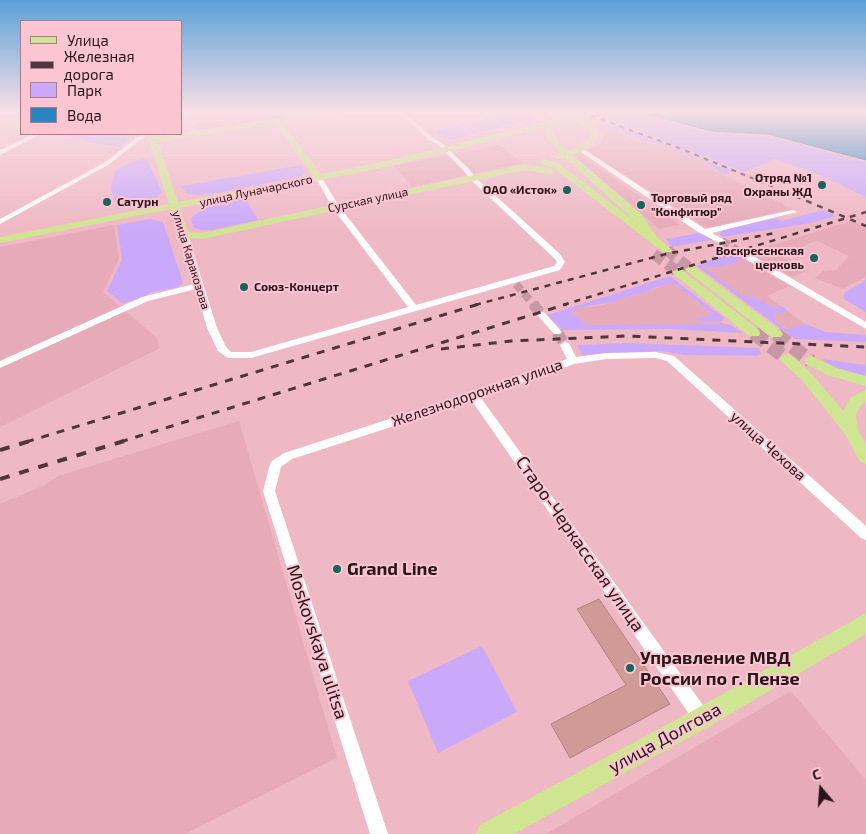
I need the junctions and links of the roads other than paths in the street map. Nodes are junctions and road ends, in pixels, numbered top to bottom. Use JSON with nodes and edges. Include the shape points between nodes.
{"nodes":[{"id":1,"x":123,"y":151,"type":"edge"},
{"id":2,"x":155,"y":151,"type":"edge"},
{"id":3,"x":299,"y":151,"type":"edge"},
{"id":4,"x":442,"y":151,"type":"edge"},
{"id":5,"x":447,"y":151,"type":"edge"},
{"id":6,"x":564,"y":151,"type":"edge"},
{"id":7,"x":577,"y":151,"type":"edge"},
{"id":8,"x":583,"y":151,"type":"edge"},
{"id":9,"x":554,"y":165,"type":"junction"},
{"id":10,"x":525,"y":166,"type":"junction"},
{"id":11,"x":319,"y":178,"type":"junction"},
{"id":12,"x":472,"y":178,"type":"junction"},
{"id":13,"x":336,"y":206,"type":"junction"},
{"id":14,"x":175,"y":207,"type":"junction"},
{"id":15,"x":793,"y":212,"type":"dead end"},
{"id":16,"x":0,"y":222,"type":"edge"},
{"id":17,"x":701,"y":230,"type":"junction"},
{"id":18,"x":184,"y":235,"type":"junction"},
{"id":19,"x":202,"y":236,"type":"junction"},
{"id":20,"x":0,"y":240,"type":"edge"},
{"id":21,"x":722,"y":241,"type":"tunnel mouth"},
{"id":22,"x":655,"y":242,"type":"junction"},
{"id":23,"x":667,"y":250,"type":"tunnel mouth"},
{"id":24,"x":740,"y":252,"type":"tunnel mouth"},
{"id":25,"x":191,"y":254,"type":"junction"},
{"id":26,"x":654,"y":254,"type":"tunnel mouth"},
{"id":27,"x":691,"y":269,"type":"tunnel mouth"},
{"id":28,"x":678,"y":272,"type":"tunnel mouth"},
{"id":29,"x":199,"y":286,"type":"junction"},
{"id":30,"x":413,"y":307,"type":"junction"},
{"id":31,"x":542,"y":315,"type":"tunnel mouth"},
{"id":32,"x":866,"y":326,"type":"edge"},
{"id":33,"x":557,"y":332,"type":"tunnel mouth"},
{"id":34,"x":754,"y":333,"type":"tunnel mouth"},
{"id":35,"x":776,"y":334,"type":"tunnel mouth"},
{"id":36,"x":564,"y":345,"type":"tunnel mouth"},
{"id":37,"x":670,"y":358,"type":"joint"},
{"id":38,"x":788,"y":359,"type":"tunnel mouth"},
{"id":39,"x":573,"y":361,"type":"junction"},
{"id":40,"x":811,"y":361,"type":"tunnel mouth"},
{"id":41,"x":0,"y":365,"type":"edge"},
{"id":42,"x":866,"y":381,"type":"edge"},
{"id":43,"x":866,"y":395,"type":"edge"},
{"id":44,"x":474,"y":396,"type":"junction"},
{"id":45,"x":850,"y":430,"type":"junction"},
{"id":46,"x":288,"y":456,"type":"joint"},
{"id":47,"x":866,"y":458,"type":"edge"},
{"id":48,"x":866,"y":534,"type":"edge"},
{"id":49,"x":866,"y":623,"type":"edge"},
{"id":50,"x":702,"y":718,"type":"junction"},
{"id":51,"x":379,"y":834,"type":"edge"},
{"id":52,"x":489,"y":834,"type":"edge"}],
"edges":[{"from":1,"to":16,"type":"street","via":[[106,164]]},
{"from":2,"to":14,"type":"main road","name":"улица Каракозова"},
{"from":3,"to":11,"type":"main road"},
{"from":4,"to":11,"type":"main road","name":"улица Луначарского"},
{"from":5,"to":12,"type":"street"},
{"from":6,"to":22,"type":"main road","via":[[632,212]]},
{"from":7,"to":9,"type":"main road"},
{"from":8,"to":17,"type":"street"},
{"from":9,"to":10,"type":"main road","name":"Сурская улица"},
{"from":9,"to":10,"type":"main road","name":"Сурская улица","via":[[544,166],[544,162]]},
{"from":9,"to":22,"type":"main road","name":"Сурская улица"},
{"from":9,"to":26,"type":"main road","name":"Сурская улица"},
{"from":10,"to":12,"type":"main road","name":"Сурская улица"},
{"from":11,"to":13,"type":"street"},
{"from":11,"to":14,"type":"main road","name":"улица Луначарского"},
{"from":12,"to":13,"type":"main road","name":"Сурская улица"},
{"from":12,"to":30,"type":"street","via":[[561,262],[557,268],[514,282]]},
{"from":13,"to":19,"type":"main road","name":"Сурская улица"},
{"from":13,"to":30,"type":"street"},
{"from":14,"to":18,"type":"main road","name":"улица Каракозова"},
{"from":14,"to":20,"type":"main road","name":"улица Луначарского"},
{"from":15,"to":17,"type":"street","via":[[710,232]]},
{"from":17,"to":21,"type":"street"},
{"from":18,"to":19,"type":"main road","name":"Сурская улица"},
{"from":18,"to":25,"type":"street","name":"улица Каракозова"},
{"from":19,"to":25,"type":"street"},
{"from":22,"to":23,"type":"main road","name":"Сурская улица"},
{"from":24,"to":32,"type":"street"},
{"from":25,"to":29,"type":"street","name":"улица Каракозова"},
{"from":27,"to":35,"type":"main road"},
{"from":28,"to":34,"type":"main road"},
{"from":29,"to":30,"type":"street","name":"улица Каракозова","via":[[212,328],[228,355],[251,355]]},
{"from":29,"to":41,"type":"street","via":[[145,299]]},
{"from":31,"to":33,"type":"street"},
{"from":36,"to":39,"type":"street"},
{"from":37,"to":39,"type":"street","name":"Железнодорожная улица","via":[[656,355],[606,356]]},
{"from":37,"to":48,"type":"street","name":"улица Чехова"},
{"from":38,"to":45,"type":"main road"},
{"from":39,"to":44,"type":"street","name":"Железнодорожная улица"},
{"from":40,"to":42,"type":"main road","via":[[841,376]]},
{"from":43,"to":45,"type":"main road","via":[[856,401],[849,414]]},
{"from":44,"to":46,"type":"street","name":"Железнодорожная улица"},
{"from":44,"to":50,"type":"street","name":"Старо-Черкасская улица"},
{"from":45,"to":47,"type":"main road"},
{"from":46,"to":51,"type":"street","name":"Moskovskaya ulitsa","via":[[276,464],[269,491]]},
{"from":49,"to":50,"type":"main road","name":"улица Долгова"},
{"from":50,"to":52,"type":"main road","name":"улица Долгова"}]}
